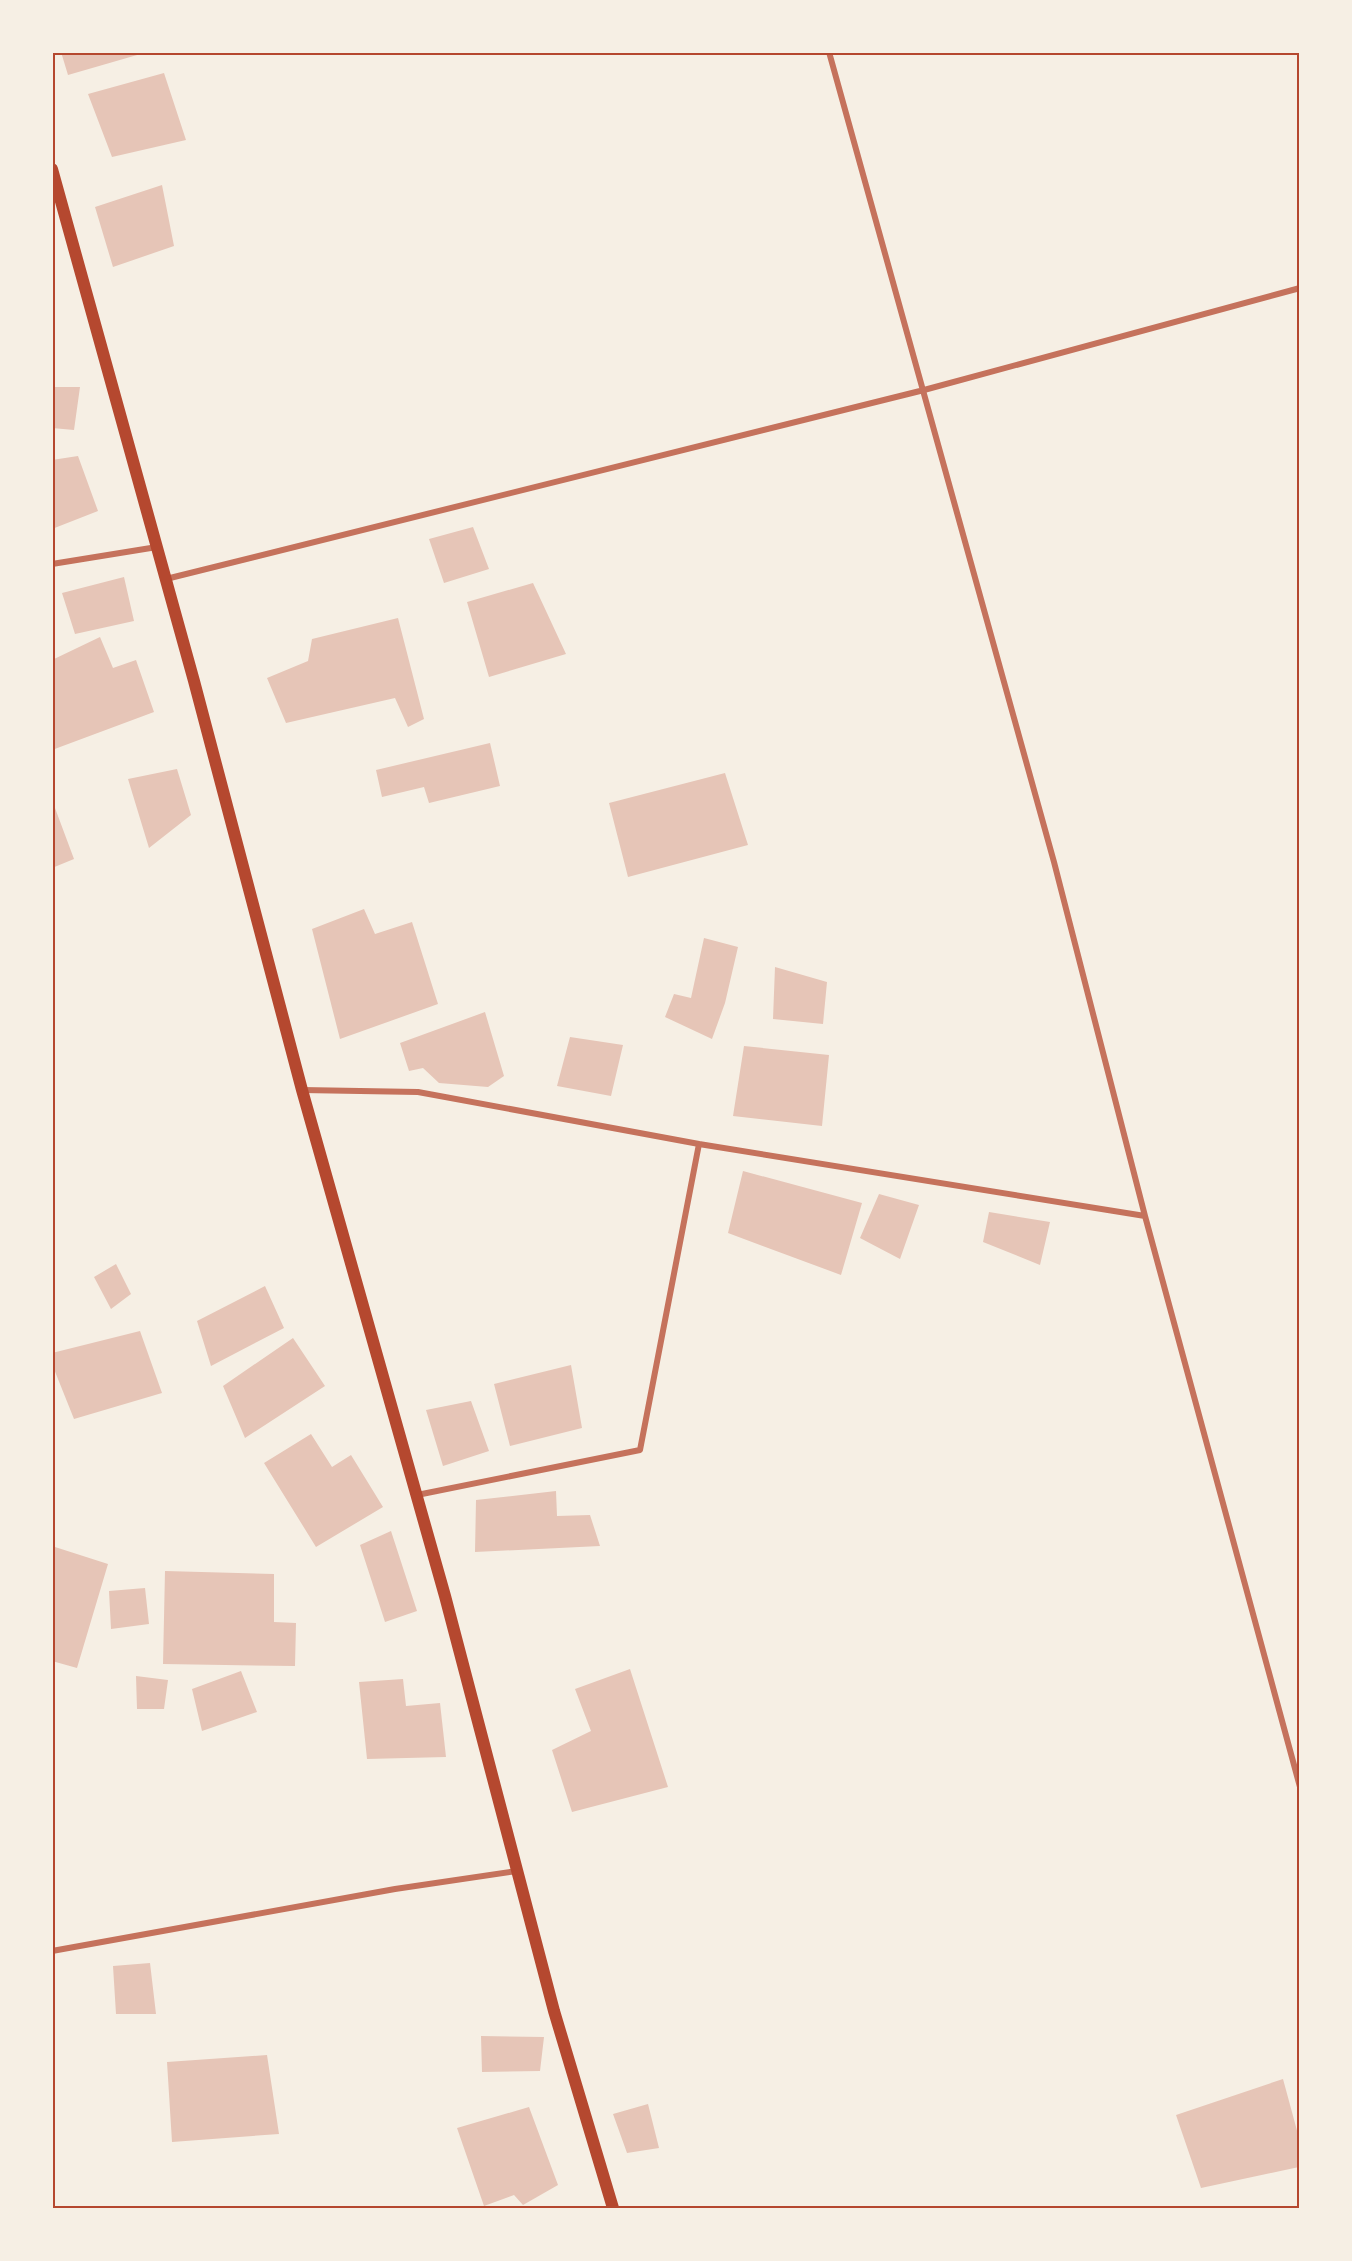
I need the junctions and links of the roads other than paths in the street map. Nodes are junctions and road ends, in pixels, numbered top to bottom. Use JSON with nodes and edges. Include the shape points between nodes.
{"nodes":[{"id":1,"x":829,"y":52,"type":"edge"},
{"id":2,"x":52,"y":169,"type":"edge"},
{"id":3,"x":1299,"y":288,"type":"edge"},
{"id":4,"x":924,"y":390,"type":"junction"},
{"id":5,"x":157,"y":547,"type":"junction"},
{"id":6,"x":52,"y":564,"type":"edge"},
{"id":7,"x":165,"y":579,"type":"junction"},
{"id":8,"x":302,"y":1090,"type":"junction"},
{"id":9,"x":699,"y":1144,"type":"junction"},
{"id":10,"x":1144,"y":1216,"type":"junction"},
{"id":11,"x":417,"y":1495,"type":"junction"},
{"id":12,"x":1299,"y":1787,"type":"edge"},
{"id":13,"x":517,"y":1871,"type":"junction"},
{"id":14,"x":52,"y":1951,"type":"edge"},
{"id":15,"x":613,"y":2208,"type":"edge"}],
"edges":[{"from":1,"to":4,"type":"street"},
{"from":2,"to":5,"type":"main road"},
{"from":3,"to":4,"type":"street"},
{"from":4,"to":7,"type":"street"},
{"from":4,"to":10,"type":"street","via":[[1054,862]]},
{"from":5,"to":6,"type":"street"},
{"from":5,"to":7,"type":"main road"},
{"from":7,"to":8,"type":"main road"},
{"from":8,"to":9,"type":"street","via":[[418,1092]]},
{"from":8,"to":11,"type":"main road"},
{"from":9,"to":10,"type":"street"},
{"from":9,"to":11,"type":"street","via":[[640,1450]]},
{"from":10,"to":12,"type":"street"},
{"from":11,"to":13,"type":"main road"},
{"from":13,"to":14,"type":"street"},
{"from":13,"to":15,"type":"main road"}]}
